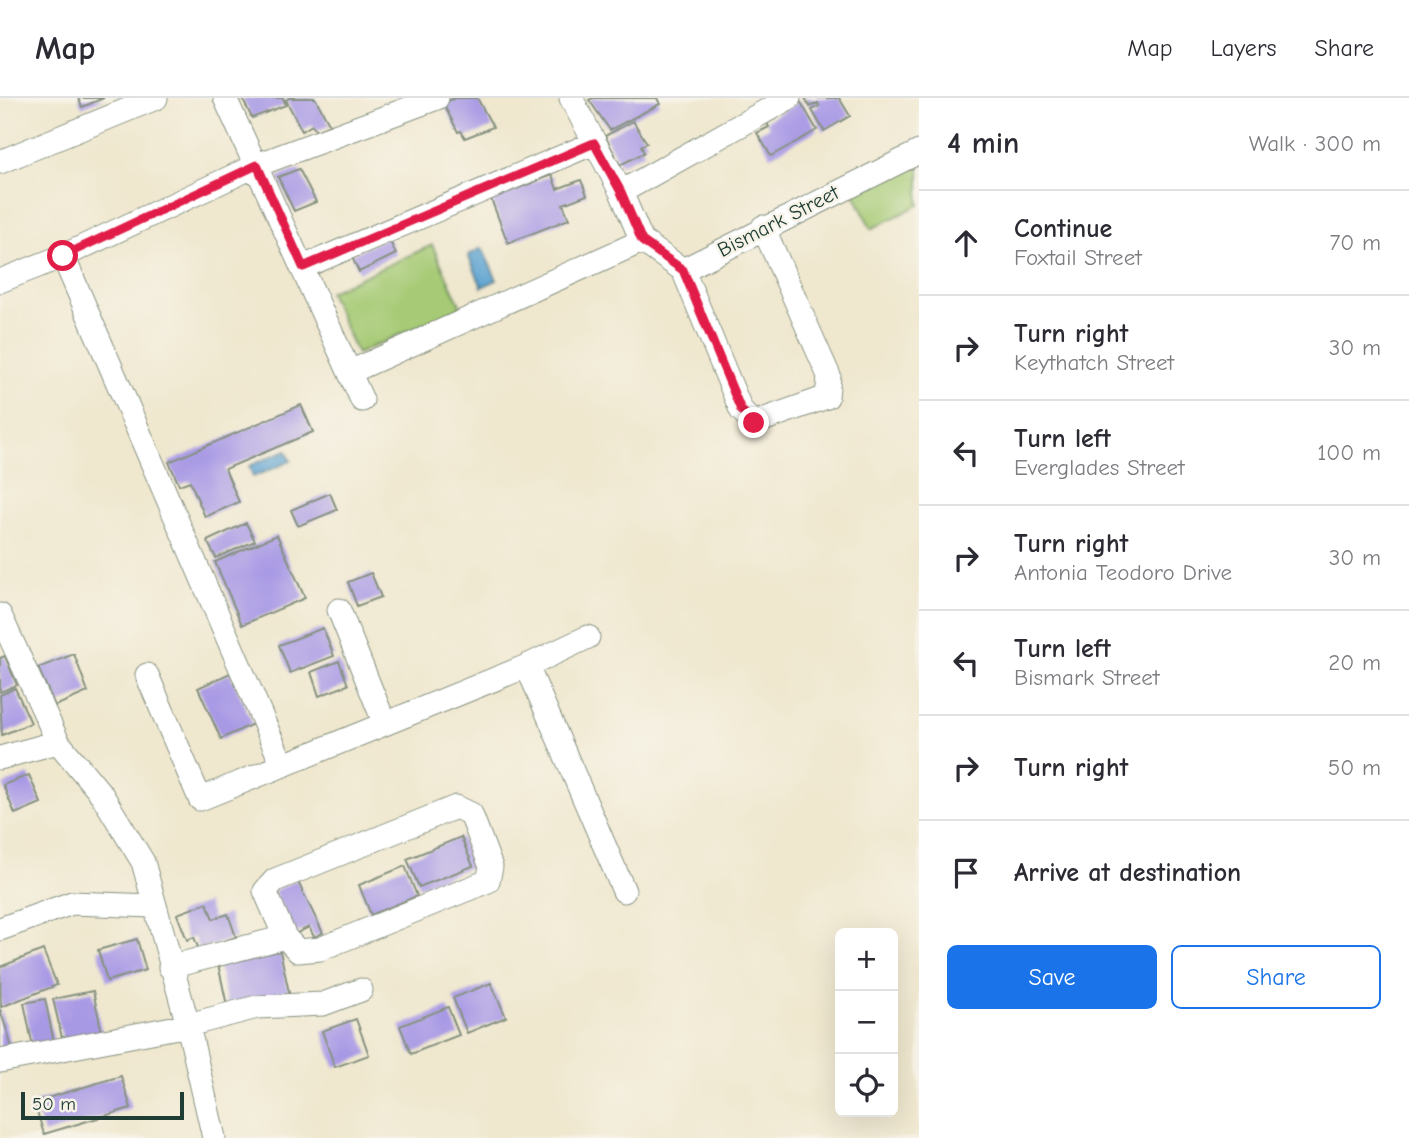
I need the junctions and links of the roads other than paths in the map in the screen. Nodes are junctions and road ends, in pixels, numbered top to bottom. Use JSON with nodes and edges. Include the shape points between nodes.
{"nodes":[{"id":1,"x":156,"y":98,"type":"edge"},
{"id":2,"x":225,"y":98,"type":"edge"},
{"id":3,"x":436,"y":98,"type":"edge"},
{"id":4,"x":789,"y":98,"type":"edge"},
{"id":5,"x":573,"y":99,"type":"edge"},
{"id":6,"x":126,"y":104,"type":"edge"},
{"id":7,"x":594,"y":143,"type":"junction"},
{"id":8,"x":919,"y":152,"type":"edge"},
{"id":9,"x":0,"y":162,"type":"edge"},
{"id":10,"x":257,"y":165,"type":"junction"},
{"id":11,"x":621,"y":192,"type":"junction"},
{"id":12,"x":763,"y":227,"type":"junction"},
{"id":13,"x":642,"y":241,"type":"junction"},
{"id":14,"x":63,"y":256,"type":"junction"},
{"id":15,"x":303,"y":267,"type":"junction"},
{"id":16,"x":683,"y":270,"type":"junction"},
{"id":17,"x":0,"y":281,"type":"edge"},
{"id":18,"x":350,"y":372,"type":"junction"},
{"id":19,"x":362,"y":400,"type":"dead end"},
{"id":20,"x":340,"y":610,"type":"dead end"},
{"id":21,"x":0,"y":615,"type":"edge"},
{"id":22,"x":588,"y":637,"type":"dead end"},
{"id":23,"x":5,"y":639,"type":"edge"},
{"id":24,"x":527,"y":666,"type":"junction"},
{"id":25,"x":147,"y":675,"type":"dead end"},
{"id":26,"x":384,"y":722,"type":"junction"},
{"id":27,"x":58,"y":742,"type":"junction"},
{"id":28,"x":0,"y":758,"type":"edge"},
{"id":29,"x":282,"y":764,"type":"junction"},
{"id":30,"x":624,"y":891,"type":"dead end"},
{"id":31,"x":153,"y":906,"type":"junction"},
{"id":32,"x":0,"y":929,"type":"edge"},
{"id":33,"x":285,"y":937,"type":"junction"},
{"id":34,"x":170,"y":967,"type":"junction"},
{"id":35,"x":360,"y":990,"type":"dead end"},
{"id":36,"x":188,"y":1025,"type":"junction"},
{"id":37,"x":0,"y":1061,"type":"edge"},
{"id":38,"x":214,"y":1138,"type":"edge"}],
"edges":[{"from":1,"to":6,"type":"street"},
{"from":2,"to":10,"type":"street"},
{"from":3,"to":10,"type":"street"},
{"from":4,"to":11,"type":"street"},
{"from":5,"to":7,"type":"street"},
{"from":6,"to":9,"type":"street"},
{"from":7,"to":11,"type":"street"},
{"from":7,"to":15,"type":"street"},
{"from":8,"to":12,"type":"street","name":"Bismark Street"},
{"from":10,"to":14,"type":"street"},
{"from":10,"to":15,"type":"street"},
{"from":11,"to":13,"type":"street"},
{"from":12,"to":16,"type":"street","name":"Bismark Street"},
{"from":12,"to":16,"type":"street","via":[[829,376],[827,397],[754,423],[741,410]]},
{"from":13,"to":16,"type":"street"},
{"from":13,"to":18,"type":"street"},
{"from":14,"to":17,"type":"street"},
{"from":14,"to":29,"type":"street"},
{"from":15,"to":18,"type":"street"},
{"from":18,"to":19,"type":"street"},
{"from":20,"to":26,"type":"street"},
{"from":21,"to":23,"type":"street"},
{"from":22,"to":24,"type":"street"},
{"from":23,"to":27,"type":"street"},
{"from":24,"to":26,"type":"street"},
{"from":24,"to":30,"type":"street"},
{"from":25,"to":29,"type":"street","via":[[200,799]]},
{"from":26,"to":29,"type":"street"},
{"from":27,"to":28,"type":"street"},
{"from":27,"to":31,"type":"street","via":[[102,796],[143,862]]},
{"from":31,"to":32,"type":"street","via":[[72,903]]},
{"from":31,"to":34,"type":"street"},
{"from":33,"to":33,"type":"street","via":[[298,951],[320,949],[488,881],[491,867],[471,814],[456,807],[275,880],[265,891]]},
{"from":33,"to":34,"type":"street"},
{"from":34,"to":36,"type":"street"},
{"from":35,"to":36,"type":"street","via":[[323,1004],[257,1007]]},
{"from":36,"to":37,"type":"street"},
{"from":36,"to":38,"type":"street"}]}
